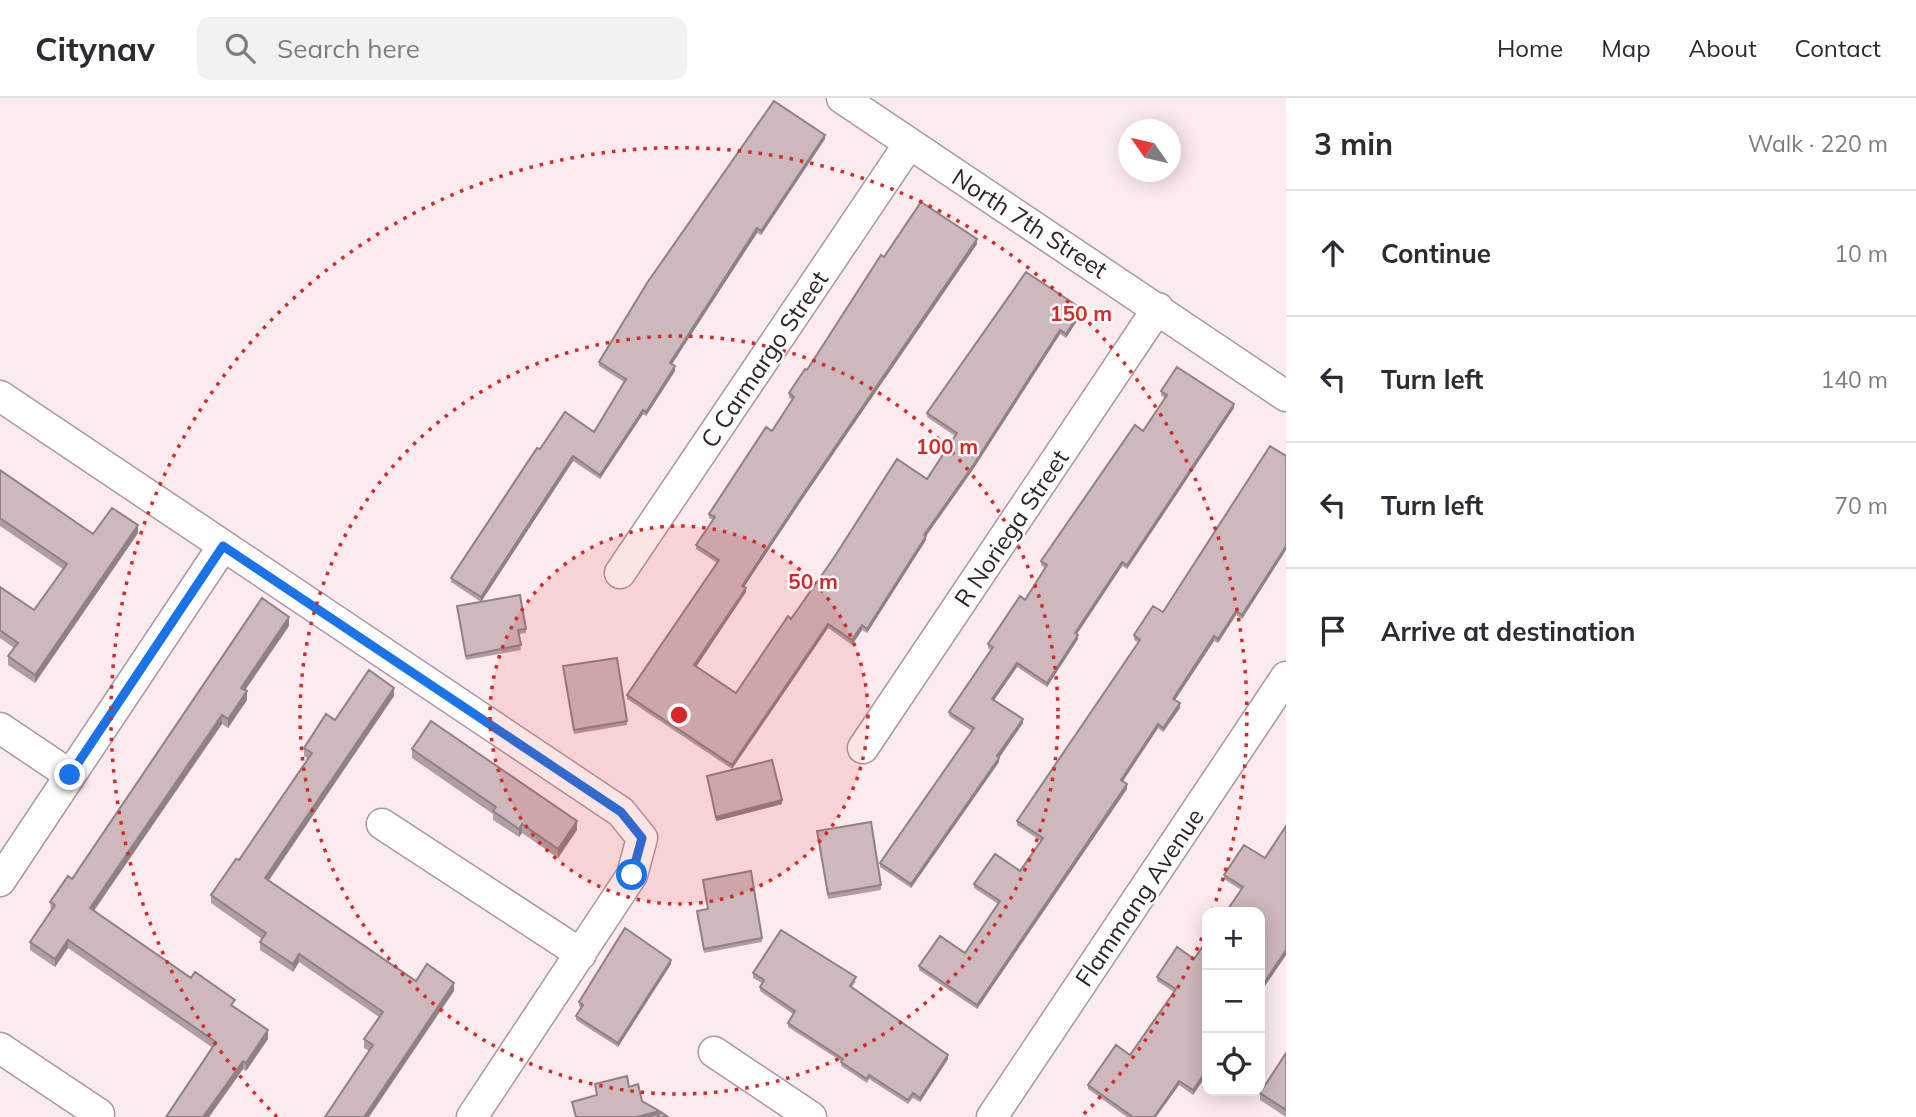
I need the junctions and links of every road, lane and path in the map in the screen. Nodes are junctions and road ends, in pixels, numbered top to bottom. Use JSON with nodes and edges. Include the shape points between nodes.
{"nodes":[{"id":1,"x":842,"y":98,"type":"edge"},
{"id":2,"x":909,"y":144,"type":"junction"},
{"id":3,"x":1158,"y":308,"type":"junction"},
{"id":4,"x":0,"y":396,"type":"edge"},
{"id":5,"x":1286,"y":396,"type":"edge"},
{"id":6,"x":223,"y":546,"type":"junction"},
{"id":7,"x":620,"y":573,"type":"dead end"},
{"id":8,"x":1286,"y":677,"type":"edge"},
{"id":9,"x":0,"y":728,"type":"edge"},
{"id":10,"x":863,"y":748,"type":"dead end"},
{"id":11,"x":70,"y":775,"type":"junction"},
{"id":12,"x":382,"y":824,"type":"dead end"},
{"id":13,"x":0,"y":881,"type":"edge"},
{"id":14,"x":581,"y":954,"type":"junction"},
{"id":15,"x":0,"y":1048,"type":"edge"},
{"id":16,"x":715,"y":1052,"type":"dead end"},
{"id":17,"x":99,"y":1114,"type":"dead end"},
{"id":18,"x":472,"y":1117,"type":"edge"},
{"id":19,"x":811,"y":1117,"type":"edge"},
{"id":20,"x":992,"y":1117,"type":"edge"}],
"edges":[{"from":1,"to":2,"type":"street","name":"North 7th Street"},
{"from":2,"to":3,"type":"street","name":"North 7th Street"},
{"from":2,"to":7,"type":"street","name":"C Carmargo Street"},
{"from":3,"to":5,"type":"street","name":"North 7th Street"},
{"from":3,"to":10,"type":"street","name":"R Noriega Street"},
{"from":4,"to":6,"type":"street"},
{"from":6,"to":11,"type":"street"},
{"from":6,"to":14,"type":"street","via":[[621,812],[642,838],[632,875]]},
{"from":8,"to":20,"type":"street","name":"Flammang Avenue"},
{"from":9,"to":11,"type":"street"},
{"from":11,"to":13,"type":"street"},
{"from":12,"to":14,"type":"street"},
{"from":14,"to":18,"type":"street"},
{"from":15,"to":17,"type":"street"},
{"from":16,"to":19,"type":"street"}]}
